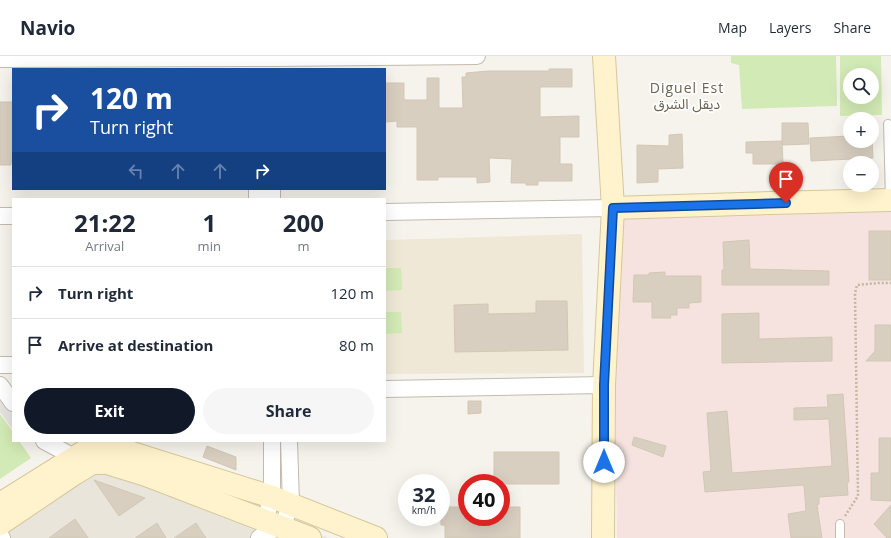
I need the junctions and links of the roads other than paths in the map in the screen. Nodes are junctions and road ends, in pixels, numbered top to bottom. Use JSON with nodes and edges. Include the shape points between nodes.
{"nodes":[{"id":1,"x":477,"y":56,"type":"edge"},
{"id":2,"x":604,"y":56,"type":"edge"},
{"id":3,"x":0,"y":59,"type":"edge"},
{"id":4,"x":254,"y":61,"type":"edge"},
{"id":5,"x":274,"y":61,"type":"edge"},
{"id":6,"x":888,"y":124,"type":"dead end"},
{"id":7,"x":891,"y":200,"type":"edge"},
{"id":8,"x":613,"y":208,"type":"junction"},
{"id":9,"x":386,"y":212,"type":"edge"},
{"id":10,"x":0,"y":216,"type":"edge"},
{"id":11,"x":12,"y":216,"type":"edge"},
{"id":12,"x":0,"y":365,"type":"edge"},
{"id":13,"x":12,"y":365,"type":"edge"},
{"id":14,"x":0,"y":385,"type":"edge"},
{"id":15,"x":604,"y":385,"type":"junction"},
{"id":16,"x":386,"y":389,"type":"edge"},
{"id":17,"x":12,"y":402,"type":"edge"},
{"id":18,"x":46,"y":442,"type":"edge"},
{"id":19,"x":272,"y":442,"type":"edge"},
{"id":20,"x":289,"y":442,"type":"edge"},
{"id":21,"x":74,"y":457,"type":"junction"},
{"id":22,"x":282,"y":501,"type":"junction"},
{"id":23,"x":0,"y":504,"type":"edge"},
{"id":24,"x":0,"y":524,"type":"edge"},
{"id":25,"x":840,"y":524,"type":"road end"},
{"id":26,"x":268,"y":529,"type":"edge"},
{"id":27,"x":0,"y":535,"type":"edge"},
{"id":28,"x":2,"y":538,"type":"edge"},
{"id":29,"x":310,"y":538,"type":"edge"},
{"id":30,"x":376,"y":538,"type":"edge"},
{"id":31,"x":603,"y":538,"type":"edge"},
{"id":32,"x":840,"y":538,"type":"edge"}],
"edges":[{"from":1,"to":5,"type":"street"},
{"from":2,"to":8,"type":"street"},
{"from":3,"to":4,"type":"street"},
{"from":4,"to":5,"type":"street"},
{"from":6,"to":7,"type":"lane"},
{"from":7,"to":8,"type":"street"},
{"from":8,"to":9,"type":"street"},
{"from":8,"to":15,"type":"street"},
{"from":10,"to":11,"type":"street"},
{"from":12,"to":13,"type":"street"},
{"from":14,"to":17,"type":"street"},
{"from":15,"to":16,"type":"street"},
{"from":15,"to":31,"type":"street"},
{"from":18,"to":21,"type":"street"},
{"from":19,"to":22,"type":"street"},
{"from":20,"to":22,"type":"street"},
{"from":21,"to":22,"type":"street","via":[[88,449],[110,446]]},
{"from":21,"to":23,"type":"street"},
{"from":22,"to":26,"type":"street"},
{"from":22,"to":30,"type":"street"},
{"from":24,"to":26,"type":"street","via":[[92,463],[107,463],[146,475]]},
{"from":25,"to":32,"type":"lane"},
{"from":26,"to":29,"type":"street"},
{"from":27,"to":28,"type":"street"}]}
